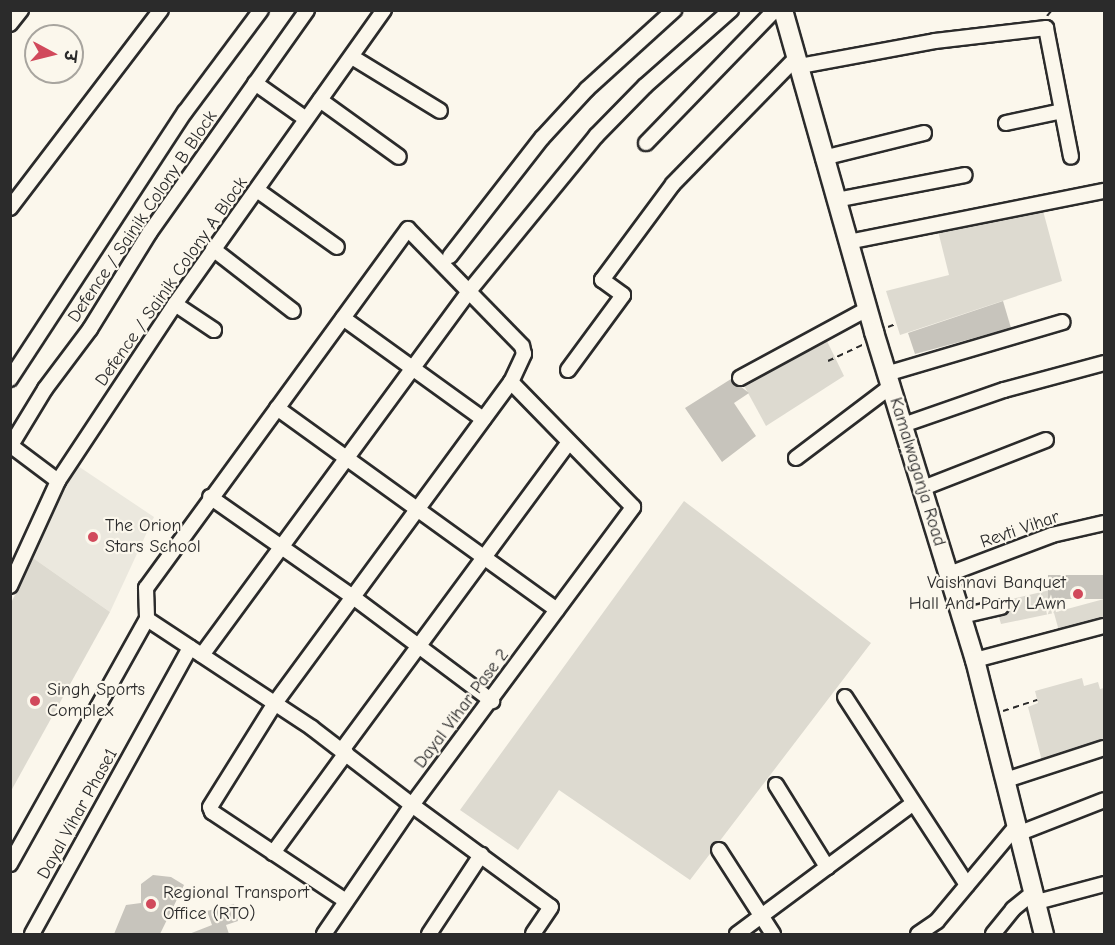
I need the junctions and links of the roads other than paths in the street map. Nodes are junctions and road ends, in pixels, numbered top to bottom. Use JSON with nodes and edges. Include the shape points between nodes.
{"nodes":[{"id":1,"x":21,"y":10,"type":"edge"},
{"id":2,"x":161,"y":10,"type":"edge"},
{"id":3,"x":261,"y":10,"type":"edge"},
{"id":4,"x":307,"y":10,"type":"edge"},
{"id":5,"x":384,"y":10,"type":"edge"},
{"id":6,"x":674,"y":10,"type":"edge"},
{"id":7,"x":730,"y":10,"type":"edge"},
{"id":8,"x":775,"y":10,"type":"edge"},
{"id":9,"x":783,"y":10,"type":"edge"},
{"id":10,"x":10,"y":24,"type":"edge"},
{"id":11,"x":352,"y":57,"type":"junction"},
{"id":12,"x":799,"y":61,"type":"junction"},
{"id":13,"x":255,"y":82,"type":"junction"},
{"id":14,"x":320,"y":100,"type":"junction"},
{"id":15,"x":440,"y":111,"type":"dead end"},
{"id":16,"x":1062,"y":111,"type":"junction"},
{"id":17,"x":306,"y":119,"type":"junction"},
{"id":18,"x":1006,"y":123,"type":"dead end"},
{"id":19,"x":924,"y":133,"type":"dead end"},
{"id":20,"x":646,"y":143,"type":"dead end"},
{"id":21,"x":1071,"y":156,"type":"dead end"},
{"id":22,"x":399,"y":157,"type":"dead end"},
{"id":23,"x":823,"y":158,"type":"junction"},
{"id":24,"x":965,"y":174,"type":"dead end"},
{"id":25,"x":257,"y":190,"type":"junction"},
{"id":26,"x":1104,"y":191,"type":"edge"},
{"id":27,"x":836,"y":200,"type":"junction"},
{"id":28,"x":10,"y":207,"type":"edge"},
{"id":29,"x":848,"y":242,"type":"junction"},
{"id":30,"x":337,"y":248,"type":"dead end"},
{"id":31,"x":213,"y":249,"type":"junction"},
{"id":32,"x":450,"y":256,"type":"dead end"},
{"id":33,"x":470,"y":290,"type":"junction"},
{"id":34,"x":175,"y":304,"type":"junction"},
{"id":35,"x":867,"y":309,"type":"junction"},
{"id":36,"x":293,"y":311,"type":"dead end"},
{"id":37,"x":343,"y":318,"type":"junction"},
{"id":38,"x":1063,"y":322,"type":"dead end"},
{"id":39,"x":214,"y":330,"type":"dead end"},
{"id":40,"x":1104,"y":363,"type":"edge"},
{"id":41,"x":411,"y":368,"type":"junction"},
{"id":42,"x":567,"y":370,"type":"dead end"},
{"id":43,"x":740,"y":378,"type":"dead end"},
{"id":44,"x":10,"y":379,"type":"edge"},
{"id":45,"x":888,"y":380,"type":"junction"},
{"id":46,"x":511,"y":382,"type":"junction"},
{"id":47,"x":277,"y":408,"type":"junction"},
{"id":48,"x":483,"y":419,"type":"junction"},
{"id":49,"x":903,"y":425,"type":"junction"},
{"id":50,"x":1046,"y":440,"type":"dead end"},
{"id":51,"x":568,"y":443,"type":"junction"},
{"id":52,"x":11,"y":445,"type":"edge"},
{"id":53,"x":348,"y":456,"type":"junction"},
{"id":54,"x":796,"y":458,"type":"dead end"},
{"id":55,"x":58,"y":481,"type":"junction"},
{"id":56,"x":923,"y":488,"type":"junction"},
{"id":57,"x":210,"y":497,"type":"junction"},
{"id":58,"x":418,"y":508,"type":"junction"},
{"id":59,"x":1104,"y":523,"type":"edge"},
{"id":60,"x":282,"y":547,"type":"junction"},
{"id":61,"x":485,"y":556,"type":"junction"},
{"id":62,"x":949,"y":574,"type":"junction"},
{"id":63,"x":10,"y":586,"type":"edge"},
{"id":64,"x":353,"y":597,"type":"junction"},
{"id":65,"x":1001,"y":607,"type":"dead end"},
{"id":66,"x":557,"y":610,"type":"junction"},
{"id":67,"x":962,"y":616,"type":"junction"},
{"id":68,"x":147,"y":618,"type":"junction"},
{"id":69,"x":1104,"y":626,"type":"edge"},
{"id":70,"x":419,"y":646,"type":"junction"},
{"id":71,"x":196,"y":651,"type":"junction"},
{"id":72,"x":975,"y":660,"type":"junction"},
{"id":73,"x":845,"y":697,"type":"dead end"},
{"id":74,"x":492,"y":701,"type":"junction"},
{"id":75,"x":275,"y":703,"type":"junction"},
{"id":76,"x":1104,"y":748,"type":"edge"},
{"id":77,"x":344,"y":752,"type":"junction"},
{"id":78,"x":1006,"y":780,"type":"junction"},
{"id":79,"x":776,"y":785,"type":"dead end"},
{"id":80,"x":1104,"y":800,"type":"edge"},
{"id":81,"x":912,"y":804,"type":"junction"},
{"id":82,"x":412,"y":805,"type":"junction"},
{"id":83,"x":1019,"y":829,"type":"junction"},
{"id":84,"x":719,"y":850,"type":"dead end"},
{"id":85,"x":273,"y":853,"type":"junction"},
{"id":86,"x":481,"y":855,"type":"junction"},
{"id":87,"x":10,"y":864,"type":"edge"},
{"id":88,"x":827,"y":867,"type":"junction"},
{"id":89,"x":1104,"y":884,"type":"edge"},
{"id":90,"x":967,"y":885,"type":"junction"},
{"id":91,"x":1036,"y":897,"type":"junction"},
{"id":92,"x":346,"y":901,"type":"junction"},
{"id":93,"x":762,"y":917,"type":"junction"},
{"id":94,"x":32,"y":934,"type":"edge"},
{"id":95,"x":324,"y":934,"type":"edge"},
{"id":96,"x":429,"y":934,"type":"edge"},
{"id":97,"x":533,"y":934,"type":"edge"},
{"id":98,"x":737,"y":934,"type":"edge"},
{"id":99,"x":773,"y":934,"type":"edge"},
{"id":100,"x":918,"y":934,"type":"edge"},
{"id":101,"x":993,"y":934,"type":"edge"},
{"id":102,"x":1044,"y":934,"type":"edge"}],
"edges":[{"from":1,"to":10,"type":"street"},
{"from":2,"to":28,"type":"street"},
{"from":3,"to":44,"type":"street","via":[[185,112]]},
{"from":4,"to":13,"type":"street","name":"Defence / Sainik Colony B Block"},
{"from":5,"to":11,"type":"street","name":"Defence / Sainik Colony A Block"},
{"from":6,"to":32,"type":"street","via":[[587,89],[542,138]]},
{"from":7,"to":33,"type":"street","name":"Dayal Vihar Phase1","via":[[596,136]]},
{"from":8,"to":20,"type":"street"},
{"from":9,"to":12,"type":"main road","name":"Kamalwaganja Road"},
{"from":11,"to":14,"type":"street","name":"Defence / Sainik Colony A Block"},
{"from":11,"to":15,"type":"street"},
{"from":12,"to":16,"type":"street","via":[[1046,28]]},
{"from":12,"to":23,"type":"main road","name":"Kamalwaganja Road"},
{"from":12,"to":42,"type":"street","via":[[673,184],[602,280],[622,295]]},
{"from":13,"to":17,"type":"street"},
{"from":13,"to":52,"type":"street","name":"Defence / Sainik Colony B Block","via":[[150,232]]},
{"from":14,"to":17,"type":"street","name":"Defence / Sainik Colony A Block"},
{"from":14,"to":22,"type":"street"},
{"from":16,"to":18,"type":"street"},
{"from":16,"to":21,"type":"street"},
{"from":17,"to":25,"type":"street","name":"Defence / Sainik Colony A Block"},
{"from":19,"to":23,"type":"street"},
{"from":23,"to":27,"type":"main road","name":"Kamalwaganja Road"},
{"from":24,"to":27,"type":"street"},
{"from":25,"to":30,"type":"street"},
{"from":25,"to":31,"type":"street","name":"Defence / Sainik Colony A Block"},
{"from":26,"to":29,"type":"street"},
{"from":27,"to":29,"type":"main road","name":"Kamalwaganja Road"},
{"from":29,"to":35,"type":"main road","name":"Kamalwaganja Road"},
{"from":31,"to":34,"type":"street","name":"Defence / Sainik Colony A Block"},
{"from":31,"to":36,"type":"street"},
{"from":33,"to":37,"type":"street","via":[[408,229]]},
{"from":33,"to":41,"type":"street","name":"Dayal Vihar Phase1"},
{"from":33,"to":46,"type":"street","via":[[522,346],[524,354]]},
{"from":34,"to":39,"type":"street"},
{"from":34,"to":55,"type":"street","name":"Defence / Sainik Colony A Block"},
{"from":35,"to":43,"type":"street"},
{"from":35,"to":45,"type":"main road","name":"Kamalwaganja Road"},
{"from":37,"to":41,"type":"street"},
{"from":37,"to":47,"type":"street"},
{"from":38,"to":45,"type":"street"},
{"from":40,"to":49,"type":"street","via":[[1004,390]]},
{"from":41,"to":48,"type":"street"},
{"from":41,"to":53,"type":"street","name":"Dayal Vihar Phase1"},
{"from":45,"to":49,"type":"main road","name":"Kamalwaganja Road"},
{"from":45,"to":54,"type":"street"},
{"from":46,"to":48,"type":"street"},
{"from":46,"to":51,"type":"street"},
{"from":47,"to":53,"type":"street"},
{"from":47,"to":57,"type":"street"},
{"from":48,"to":58,"type":"street"},
{"from":49,"to":56,"type":"main road","name":"Kamalwaganja Road"},
{"from":50,"to":56,"type":"street"},
{"from":51,"to":61,"type":"street"},
{"from":51,"to":66,"type":"street","name":"Dayal Vihar Pase 2","via":[[633,507]]},
{"from":52,"to":55,"type":"street"},
{"from":53,"to":58,"type":"street"},
{"from":53,"to":60,"type":"street","name":"Dayal Vihar Phase1"},
{"from":55,"to":63,"type":"street","name":"Defence / Sainik Colony A Block"},
{"from":56,"to":62,"type":"main road","name":"Kamalwaganja Road"},
{"from":57,"to":60,"type":"street"},
{"from":57,"to":68,"type":"street","via":[[146,588]]},
{"from":58,"to":61,"type":"street"},
{"from":58,"to":64,"type":"street"},
{"from":59,"to":62,"type":"street","name":"Revti Vihar","via":[[1053,535]]},
{"from":60,"to":64,"type":"street"},
{"from":60,"to":71,"type":"street","name":"Dayal Vihar Phase1"},
{"from":61,"to":66,"type":"street"},
{"from":61,"to":70,"type":"street"},
{"from":62,"to":67,"type":"main road","name":"Kamalwaganja Road"},
{"from":64,"to":70,"type":"street"},
{"from":64,"to":75,"type":"street"},
{"from":65,"to":67,"type":"street"},
{"from":66,"to":74,"type":"street","name":"Dayal Vihar Pase 2"},
{"from":67,"to":72,"type":"main road","name":"Kamalwaganja Road"},
{"from":68,"to":71,"type":"street"},
{"from":68,"to":87,"type":"street"},
{"from":69,"to":72,"type":"street"},
{"from":70,"to":74,"type":"street"},
{"from":70,"to":77,"type":"street"},
{"from":71,"to":75,"type":"street"},
{"from":71,"to":94,"type":"street","name":"Dayal Vihar Phase1"},
{"from":72,"to":78,"type":"main road","name":"Kamalwaganja Road"},
{"from":73,"to":81,"type":"street"},
{"from":74,"to":82,"type":"street","name":"Dayal Vihar Pase 2"},
{"from":75,"to":77,"type":"street"},
{"from":75,"to":85,"type":"street","via":[[210,810]]},
{"from":76,"to":78,"type":"street"},
{"from":77,"to":82,"type":"street"},
{"from":77,"to":85,"type":"street"},
{"from":78,"to":83,"type":"main road","name":"Kamalwaganja Road"},
{"from":79,"to":88,"type":"street"},
{"from":80,"to":83,"type":"street"},
{"from":81,"to":88,"type":"street"},
{"from":81,"to":90,"type":"street"},
{"from":82,"to":86,"type":"street"},
{"from":82,"to":92,"type":"street","name":"Dayal Vihar Pase 2"},
{"from":83,"to":90,"type":"street"},
{"from":83,"to":91,"type":"main road","name":"Kamalwaganja Road"},
{"from":84,"to":93,"type":"street"},
{"from":85,"to":92,"type":"street"},
{"from":86,"to":96,"type":"street"},
{"from":86,"to":97,"type":"street","via":[[551,907]]},
{"from":88,"to":93,"type":"street"},
{"from":89,"to":91,"type":"street"},
{"from":90,"to":100,"type":"street","via":[[937,921]]},
{"from":91,"to":101,"type":"street","via":[[1013,909]]},
{"from":91,"to":102,"type":"main road","name":"Kamalwaganja Road"},
{"from":92,"to":95,"type":"street","name":"Dayal Vihar Pase 2"},
{"from":93,"to":98,"type":"street"},
{"from":93,"to":99,"type":"street"}]}
